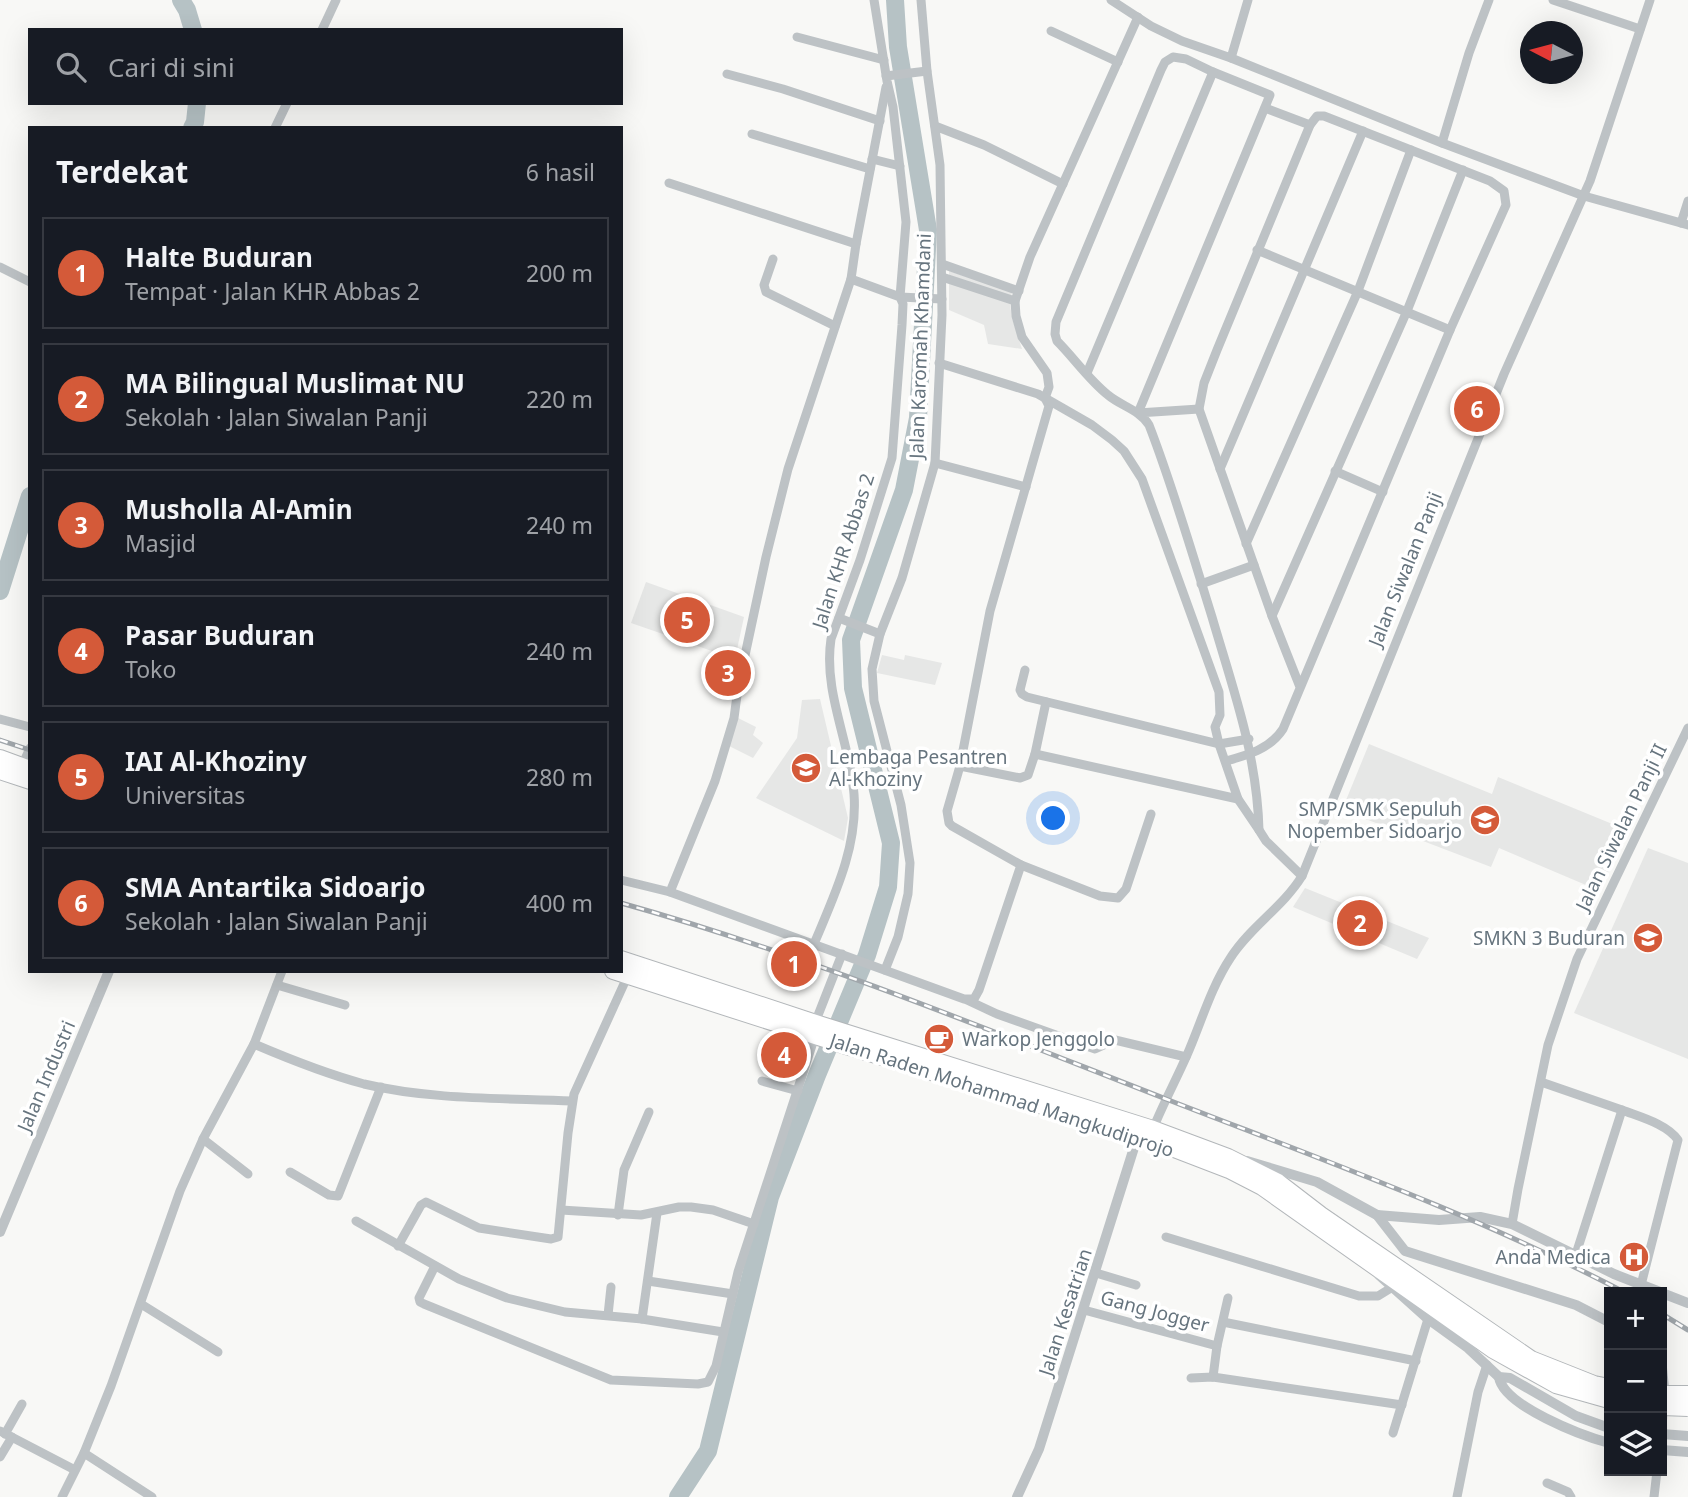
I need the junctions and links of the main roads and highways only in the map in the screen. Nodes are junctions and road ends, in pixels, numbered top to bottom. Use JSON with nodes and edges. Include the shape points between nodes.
{"nodes":[{"id":1,"x":0,"y":758,"type":"edge"},
{"id":2,"x":0,"y":771,"type":"edge"},
{"id":3,"x":27,"y":772,"type":"edge"},
{"id":4,"x":623,"y":960,"type":"edge"},
{"id":5,"x":621,"y":973,"type":"edge"},
{"id":6,"x":816,"y":1030,"type":"junction"},
{"id":7,"x":1145,"y":1132,"type":"junction"},
{"id":8,"x":1464,"y":1322,"type":"junction"},
{"id":9,"x":1604,"y":1386,"type":"edge"},
{"id":10,"x":1667,"y":1394,"type":"edge"},
{"id":11,"x":1688,"y":1394,"type":"edge"},
{"id":12,"x":1604,"y":1399,"type":"edge"},
{"id":13,"x":1667,"y":1407,"type":"edge"},
{"id":14,"x":1688,"y":1408,"type":"edge"}],
"edges":[{"from":1,"to":3,"type":"highway"},
{"from":2,"to":3,"type":"highway"},
{"from":4,"to":6,"type":"highway","name":"Jalan Raden Mohammad Mangkudiprojo"},
{"from":5,"to":6,"type":"highway","name":"Jalan Raden Mohammad Mangkudiprojo"},
{"from":6,"to":7,"type":"highway","name":"Jalan Raden Mohammad Mangkudiprojo"},
{"from":7,"to":8,"type":"highway","name":"Jalan Raden Mohammad Mangkudiprojo","via":[[1262,1187]]},
{"from":7,"to":8,"type":"highway","name":"Jalan Raden Mohammad Mangkudiprojo","via":[[1228,1157],[1278,1182]]},
{"from":8,"to":9,"type":"highway","via":[[1531,1359]]},
{"from":8,"to":12,"type":"highway","via":[[1504,1357],[1556,1385]]},
{"from":10,"to":11,"type":"highway","bridge":true},
{"from":13,"to":14,"type":"highway","bridge":true}]}
